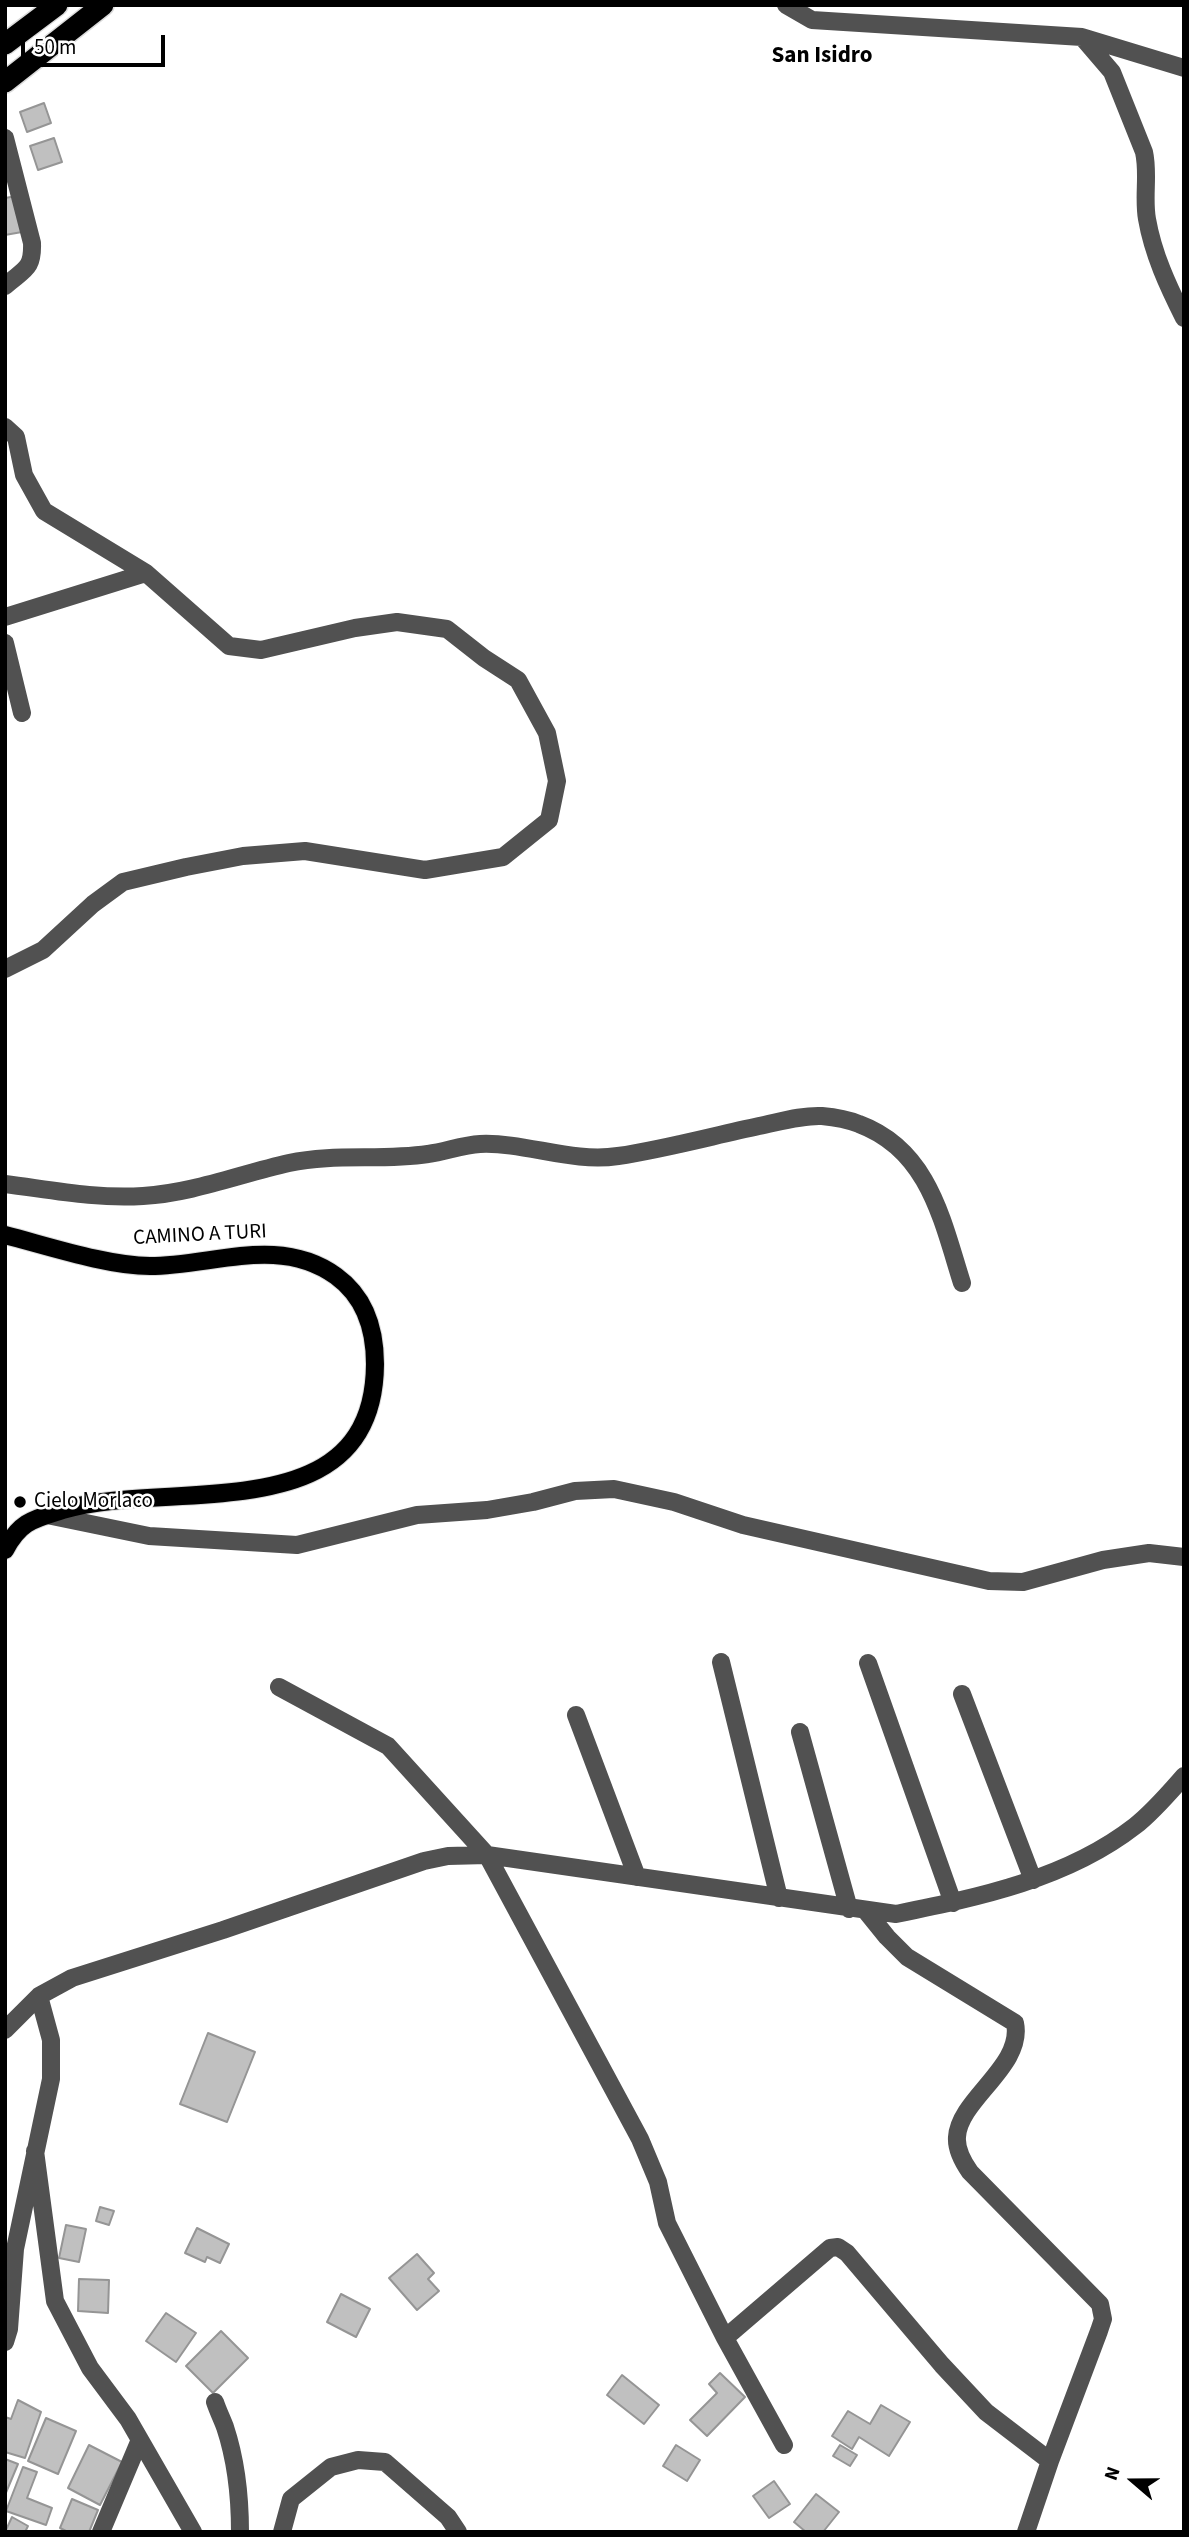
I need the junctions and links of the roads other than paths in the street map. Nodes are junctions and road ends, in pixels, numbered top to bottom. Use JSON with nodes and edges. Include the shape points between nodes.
{"nodes":[{"id":1,"x":57,"y":5,"type":"edge"},
{"id":2,"x":103,"y":5,"type":"edge"},
{"id":3,"x":786,"y":5,"type":"edge"},
{"id":4,"x":1082,"y":37,"type":"junction"},
{"id":5,"x":5,"y":44,"type":"edge"},
{"id":6,"x":1184,"y":68,"type":"edge"},
{"id":7,"x":5,"y":82,"type":"edge"},
{"id":8,"x":5,"y":138,"type":"edge"},
{"id":9,"x":5,"y":286,"type":"edge"},
{"id":10,"x":1184,"y":317,"type":"edge"},
{"id":11,"x":5,"y":427,"type":"edge"},
{"id":12,"x":146,"y":573,"type":"junction"},
{"id":13,"x":5,"y":617,"type":"edge"},
{"id":14,"x":5,"y":643,"type":"edge"},
{"id":15,"x":22,"y":713,"type":"dead end"},
{"id":16,"x":5,"y":969,"type":"edge"},
{"id":17,"x":5,"y":1184,"type":"edge"},
{"id":18,"x":5,"y":1236,"type":"edge"},
{"id":19,"x":962,"y":1283,"type":"dead end"},
{"id":20,"x":47,"y":1515,"type":"junction"},
{"id":21,"x":5,"y":1550,"type":"edge"},
{"id":22,"x":1184,"y":1557,"type":"edge"},
{"id":23,"x":722,"y":1662,"type":"dead end"},
{"id":24,"x":868,"y":1663,"type":"dead end"},
{"id":25,"x":279,"y":1687,"type":"dead end"},
{"id":26,"x":962,"y":1694,"type":"dead end"},
{"id":27,"x":576,"y":1715,"type":"dead end"},
{"id":28,"x":800,"y":1732,"type":"dead end"},
{"id":29,"x":1184,"y":1776,"type":"edge"},
{"id":30,"x":487,"y":1855,"type":"junction"},
{"id":31,"x":638,"y":1877,"type":"junction"},
{"id":32,"x":1033,"y":1880,"type":"junction"},
{"id":33,"x":779,"y":1898,"type":"junction"},
{"id":34,"x":953,"y":1903,"type":"junction"},
{"id":35,"x":858,"y":1910,"type":"junction"},
{"id":36,"x":39,"y":1996,"type":"junction"},
{"id":37,"x":5,"y":2030,"type":"edge"},
{"id":38,"x":35,"y":2151,"type":"junction"},
{"id":39,"x":725,"y":2338,"type":"junction"},
{"id":40,"x":5,"y":2342,"type":"edge"},
{"id":41,"x":215,"y":2402,"type":"dead end"},
{"id":42,"x":139,"y":2442,"type":"junction"},
{"id":43,"x":783,"y":2445,"type":"dead end"},
{"id":44,"x":1050,"y":2461,"type":"junction"},
{"id":45,"x":101,"y":2532,"type":"edge"},
{"id":46,"x":193,"y":2532,"type":"edge"},
{"id":47,"x":240,"y":2532,"type":"edge"},
{"id":48,"x":282,"y":2532,"type":"edge"},
{"id":49,"x":458,"y":2532,"type":"edge"},
{"id":50,"x":1026,"y":2532,"type":"edge"}],
"edges":[{"from":1,"to":5,"type":"highway"},
{"from":2,"to":7,"type":"highway"},
{"from":3,"to":4,"type":"street","via":[[812,20]]},
{"from":4,"to":6,"type":"street"},
{"from":4,"to":10,"type":"street","via":[[1112,72],[1144,152],[1147,218],[1160,267]]},
{"from":8,"to":9,"type":"street","via":[[33,258],[30,266]]},
{"from":11,"to":12,"type":"street","via":[[16,437],[24,475],[44,511]]},
{"from":12,"to":13,"type":"street"},
{"from":12,"to":16,"type":"street","via":[[229,646],[261,650],[397,622],[447,629],[518,680],[547,733],[557,780],[549,820],[503,858],[425,870],[305,851],[243,856],[123,882],[43,950]]},
{"from":14,"to":15,"type":"street"},
{"from":17,"to":19,"type":"street","via":[[104,1197],[145,1196],[180,1192],[292,1162],[428,1154],[478,1144],[585,1157],[617,1156],[822,1116],[858,1124],[880,1135],[919,1170],[934,1194]]},
{"from":18,"to":20,"type":"main road","name":"CAMINO A TURI","via":[[150,1266],[260,1253],[292,1257],[324,1267],[350,1286],[365,1310],[375,1341],[375,1378],[367,1414],[352,1444],[330,1464],[295,1481],[260,1489],[87,1503]]},
{"from":20,"to":21,"type":"main road","name":"CAMINO A TURI","via":[[26,1522]]},
{"from":20,"to":22,"type":"street","via":[[149,1536],[297,1545],[417,1515],[487,1510],[575,1491],[614,1489],[674,1502],[743,1525],[989,1581],[1023,1582],[1149,1553]]},
{"from":23,"to":33,"type":"street"},
{"from":24,"to":34,"type":"street"},
{"from":25,"to":30,"type":"street","via":[[387,1746]]},
{"from":26,"to":32,"type":"street"},
{"from":27,"to":31,"type":"street"},
{"from":28,"to":35,"type":"street"},
{"from":29,"to":32,"type":"street","via":[[1136,1825],[1096,1851]]},
{"from":30,"to":31,"type":"street"},
{"from":30,"to":36,"type":"street","via":[[424,1861],[72,1978]]},
{"from":30,"to":39,"type":"street","via":[[640,2139],[658,2182],[667,2223]]},
{"from":31,"to":33,"type":"street"},
{"from":32,"to":34,"type":"street"},
{"from":33,"to":35,"type":"street"},
{"from":34,"to":35,"type":"street","via":[[896,1914]]},
{"from":35,"to":44,"type":"street","via":[[907,1957],[1015,2023],[1014,2049],[964,2118],[957,2136],[960,2157],[970,2172],[1100,2304],[1099,2331]]},
{"from":36,"to":37,"type":"street"},
{"from":36,"to":38,"type":"street","via":[[51,2040],[51,2079]]},
{"from":38,"to":40,"type":"street","via":[[15,2249]]},
{"from":38,"to":42,"type":"street","via":[[55,2301],[90,2368],[128,2419]]},
{"from":39,"to":43,"type":"street"},
{"from":39,"to":44,"type":"street","via":[[830,2248],[838,2247],[986,2412]]},
{"from":41,"to":47,"type":"street","via":[[231,2450]]},
{"from":42,"to":45,"type":"street"},
{"from":42,"to":46,"type":"street"},
{"from":44,"to":50,"type":"street"},
{"from":48,"to":49,"type":"street","via":[[291,2499],[331,2467],[358,2460],[385,2462],[448,2517]]}]}
